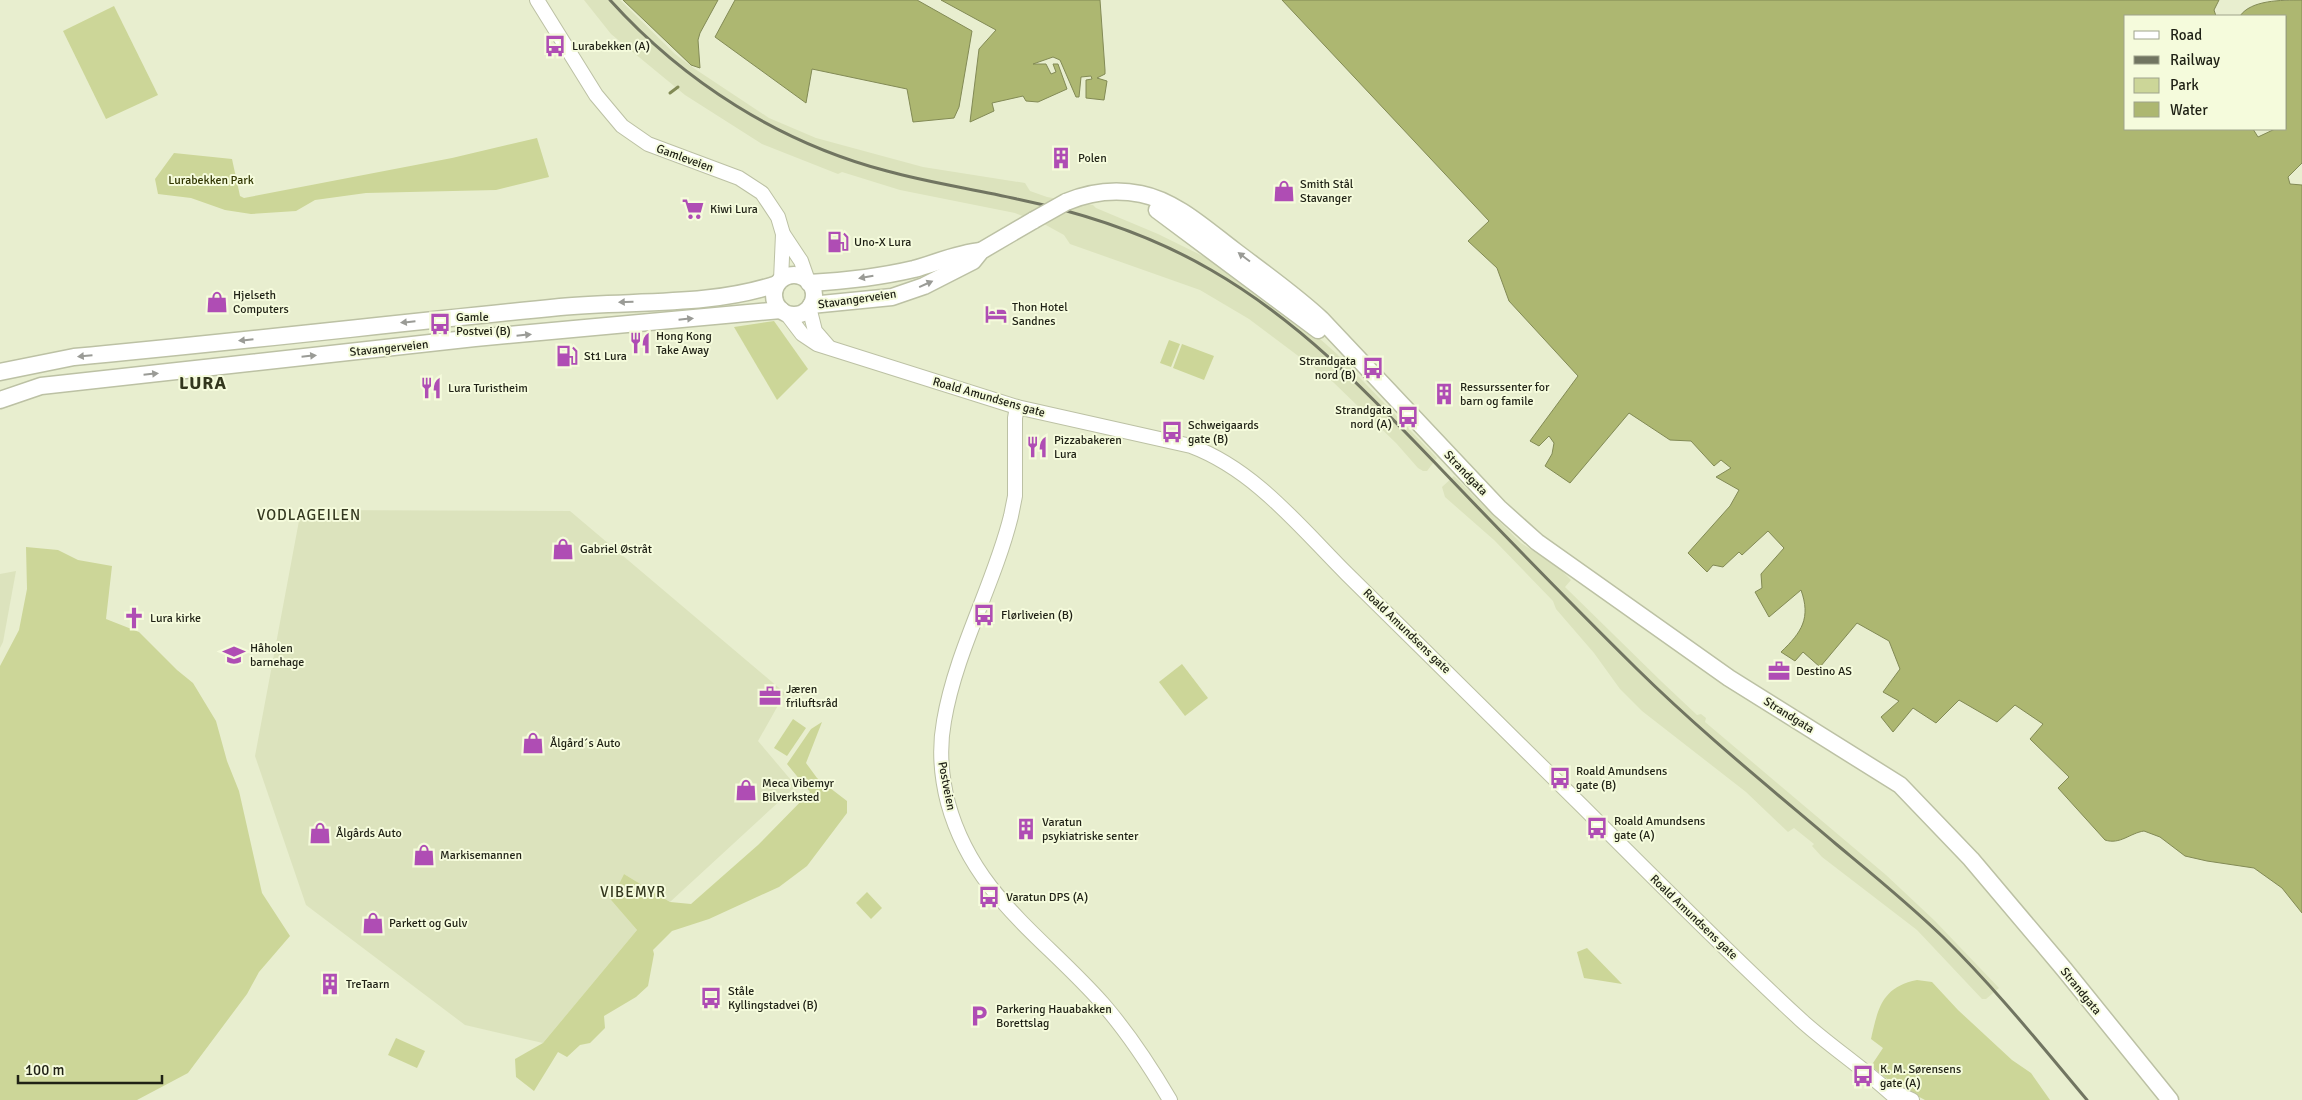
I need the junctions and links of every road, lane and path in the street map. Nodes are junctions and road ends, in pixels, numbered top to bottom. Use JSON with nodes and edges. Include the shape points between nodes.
{"nodes":[{"id":1,"x":537,"y":0,"type":"edge"},
{"id":2,"x":1066,"y":202,"type":"joint"},
{"id":3,"x":783,"y":234,"type":"junction"},
{"id":4,"x":981,"y":251,"type":"junction"},
{"id":5,"x":779,"y":282,"type":"junction"},
{"id":6,"x":808,"y":282,"type":"junction"},
{"id":7,"x":810,"y":306,"type":"junction"},
{"id":8,"x":784,"y":312,"type":"junction"},
{"id":9,"x":828,"y":347,"type":"junction"},
{"id":10,"x":0,"y":372,"type":"edge"},
{"id":11,"x":0,"y":400,"type":"edge"},
{"id":12,"x":1017,"y":407,"type":"junction"},
{"id":13,"x":1886,"y":1088,"type":"junction"},
{"id":14,"x":1170,"y":1100,"type":"edge"},
{"id":15,"x":1898,"y":1100,"type":"edge"},
{"id":16,"x":1912,"y":1100,"type":"edge"},
{"id":17,"x":2170,"y":1100,"type":"edge"}],
"edges":[{"from":1,"to":3,"type":"street","name":"Gamleveien","via":[[596,95],[622,126],[658,149],[749,183],[770,204]]},
{"from":2,"to":4,"type":"main road","name":"Stavangerveien","bridge":true},
{"from":2,"to":17,"type":"main road","name":"Strandgata","via":[[1098,192],[1127,193],[1149,197],[1192,219],[1304,304],[1346,344],[1499,508],[1537,542],[1730,678],[1900,785],[1971,859]]},
{"from":3,"to":5,"type":"street","name":"Gamleveien"},
{"from":3,"to":6,"type":"street","name":"Gamleveien","via":[[801,261]]},
{"from":4,"to":6,"type":"main road","name":"Stavangerveien","one_way":true,"via":[[912,269],[850,280]]},
{"from":7,"to":4,"type":"main road","name":"Stavangerveien","one_way":true,"via":[[892,297],[924,286],[973,261]]},
{"from":5,"to":6,"type":"main road","name":"Stavangerveien","via":[[786,277],[797,276]]},
{"from":5,"to":8,"type":"main road","via":[[775,300]]},
{"from":5,"to":10,"type":"main road","name":"Stavangerveien","one_way":true,"via":[[753,292],[708,299],[596,303],[74,357]]},
{"from":6,"to":7,"type":"main road","name":"Stavangerveien","via":[[813,294]]},
{"from":7,"to":8,"type":"main road","name":"Stavangerveien","via":[[799,314]]},
{"from":7,"to":9,"type":"street","via":[[815,331]]},
{"from":8,"to":9,"type":"street","name":"Roald Amundsens gate","via":[[802,334]]},
{"from":11,"to":8,"type":"main road","name":"Stavangerveien","one_way":true,"via":[[41,386],[475,338]]},
{"from":9,"to":12,"type":"street","name":"Roald Amundsens gate"},
{"from":12,"to":13,"type":"street","name":"Roald Amundsens gate","via":[[1191,446],[1221,459],[1248,478],[1802,1021]]},
{"from":12,"to":14,"type":"street","name":"Postveien","via":[[1015,496],[1010,521],[946,707],[941,758],[946,792],[960,837],[984,880],[1121,1025]]},
{"from":13,"to":15,"type":"street","name":"Roald Amundsens gate"},
{"from":13,"to":16,"type":"street","name":"Roald Amundsens gate"}]}
